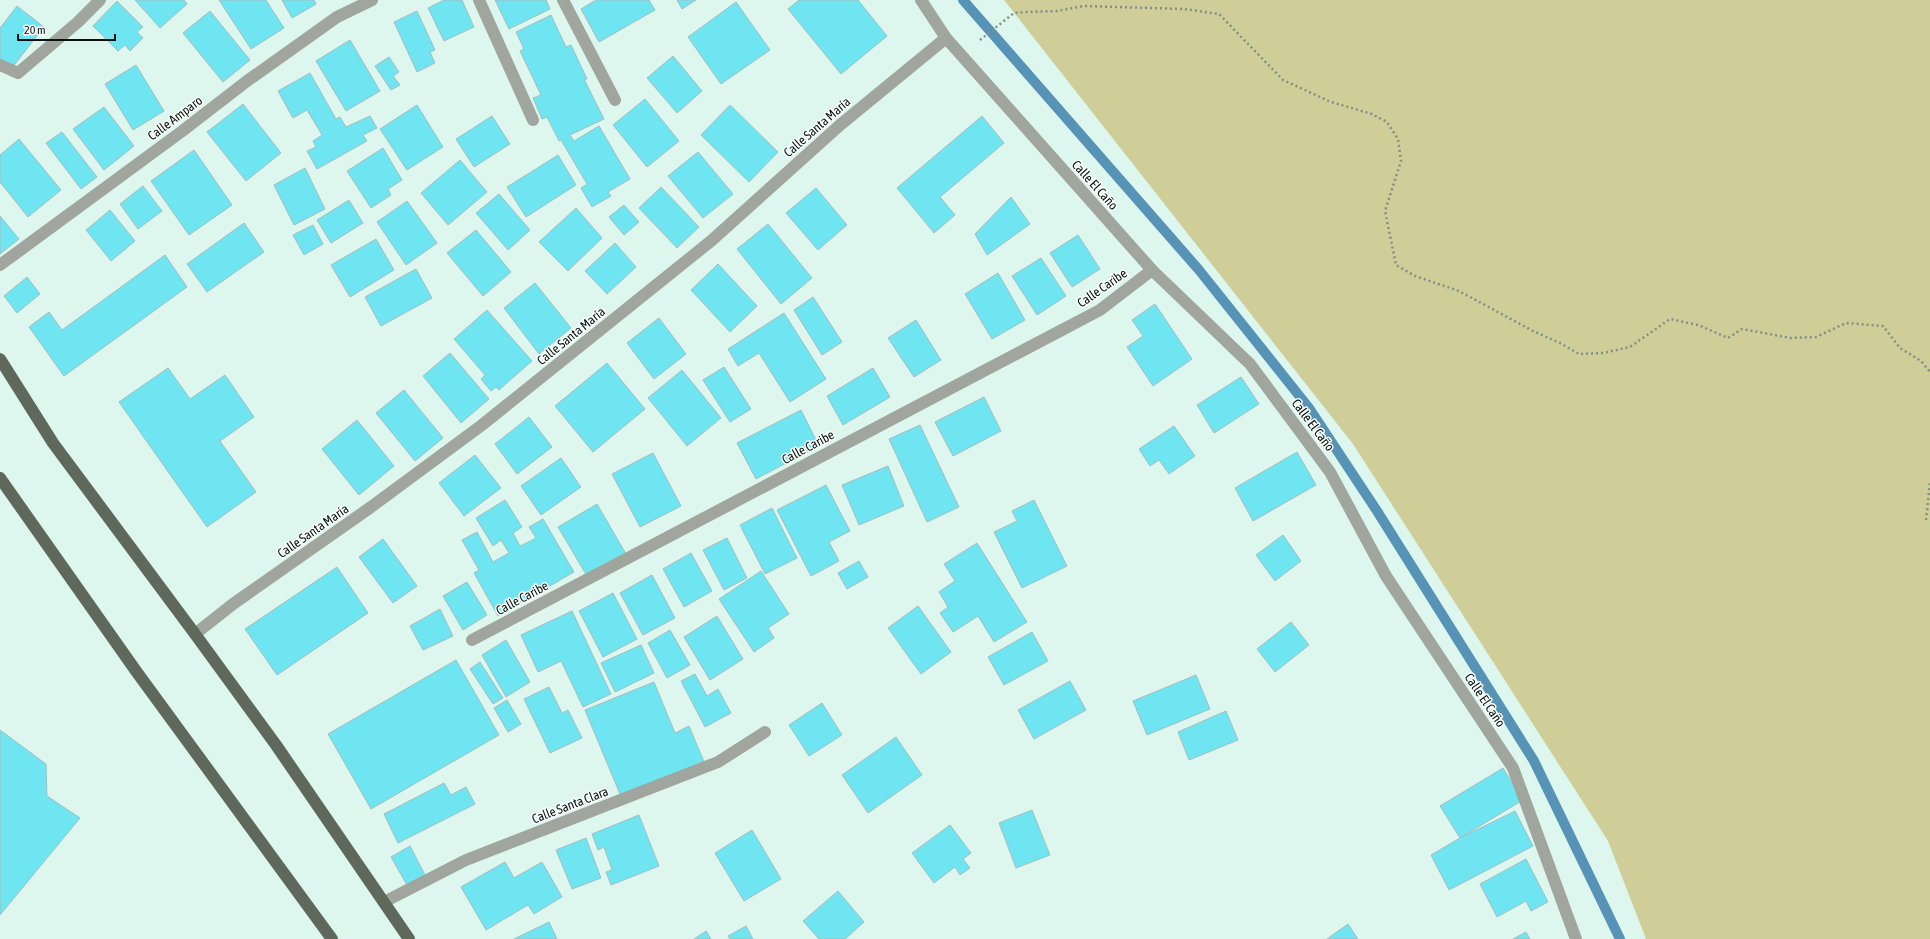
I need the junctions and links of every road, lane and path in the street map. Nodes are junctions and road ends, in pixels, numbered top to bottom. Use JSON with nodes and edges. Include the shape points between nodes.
{"nodes":[{"id":1,"x":100,"y":0,"type":"edge"},
{"id":2,"x":372,"y":0,"type":"edge"},
{"id":3,"x":479,"y":0,"type":"edge"},
{"id":4,"x":563,"y":0,"type":"edge"},
{"id":5,"x":921,"y":0,"type":"edge"},
{"id":6,"x":946,"y":38,"type":"junction"},
{"id":7,"x":975,"y":44,"type":"dead end"},
{"id":8,"x":0,"y":65,"type":"edge"},
{"id":9,"x":615,"y":100,"type":"dead end"},
{"id":10,"x":533,"y":120,"type":"dead end"},
{"id":11,"x":0,"y":265,"type":"edge"},
{"id":12,"x":1152,"y":270,"type":"junction"},
{"id":13,"x":0,"y":359,"type":"edge"},
{"id":14,"x":1930,"y":372,"type":"edge"},
{"id":15,"x":0,"y":478,"type":"edge"},
{"id":16,"x":1930,"y":482,"type":"edge"},
{"id":17,"x":1926,"y":520,"type":"dead end"},
{"id":18,"x":195,"y":634,"type":"junction"},
{"id":19,"x":472,"y":640,"type":"dead end"},
{"id":20,"x":765,"y":732,"type":"dead end"},
{"id":21,"x":384,"y":902,"type":"junction"},
{"id":22,"x":332,"y":939,"type":"edge"},
{"id":23,"x":409,"y":939,"type":"edge"},
{"id":24,"x":1576,"y":939,"type":"edge"}],
"edges":[{"from":1,"to":8,"type":"street","via":[[18,73]]},
{"from":2,"to":11,"type":"street","name":"Calle Amparo","via":[[337,17],[247,81]]},
{"from":3,"to":10,"type":"street"},
{"from":4,"to":9,"type":"street"},
{"from":5,"to":6,"type":"street","name":"Calle El Caño"},
{"from":6,"to":12,"type":"street","name":"Calle El Caño"},
{"from":6,"to":18,"type":"street","name":"Calle Santa María","via":[[840,125],[711,241],[482,425]]},
{"from":7,"to":14,"type":"path","via":[[1014,13],[1057,11],[1084,6],[1184,9],[1219,14],[1283,80],[1387,122],[1398,139],[1401,161],[1385,211],[1396,265],[1415,276],[1459,291],[1578,354],[1604,353],[1630,346],[1670,319],[1698,325],[1728,338],[1742,329],[1791,338],[1816,337],[1846,323],[1883,326],[1900,348],[1921,361]]},
{"from":12,"to":19,"type":"street","name":"Calle Caribe","via":[[1100,310]]},
{"from":12,"to":24,"type":"street","name":"Calle El Caño","via":[[1250,364],[1330,472],[1386,576],[1513,768]]},
{"from":13,"to":18,"type":"main road","via":[[52,443]]},
{"from":15,"to":22,"type":"main road","via":[[136,671]]},
{"from":16,"to":17,"type":"path"},
{"from":18,"to":21,"type":"main road","via":[[276,745]]},
{"from":20,"to":21,"type":"street","name":"Calle Santa Clara","via":[[718,762],[466,860]]},
{"from":21,"to":23,"type":"main road"}]}
